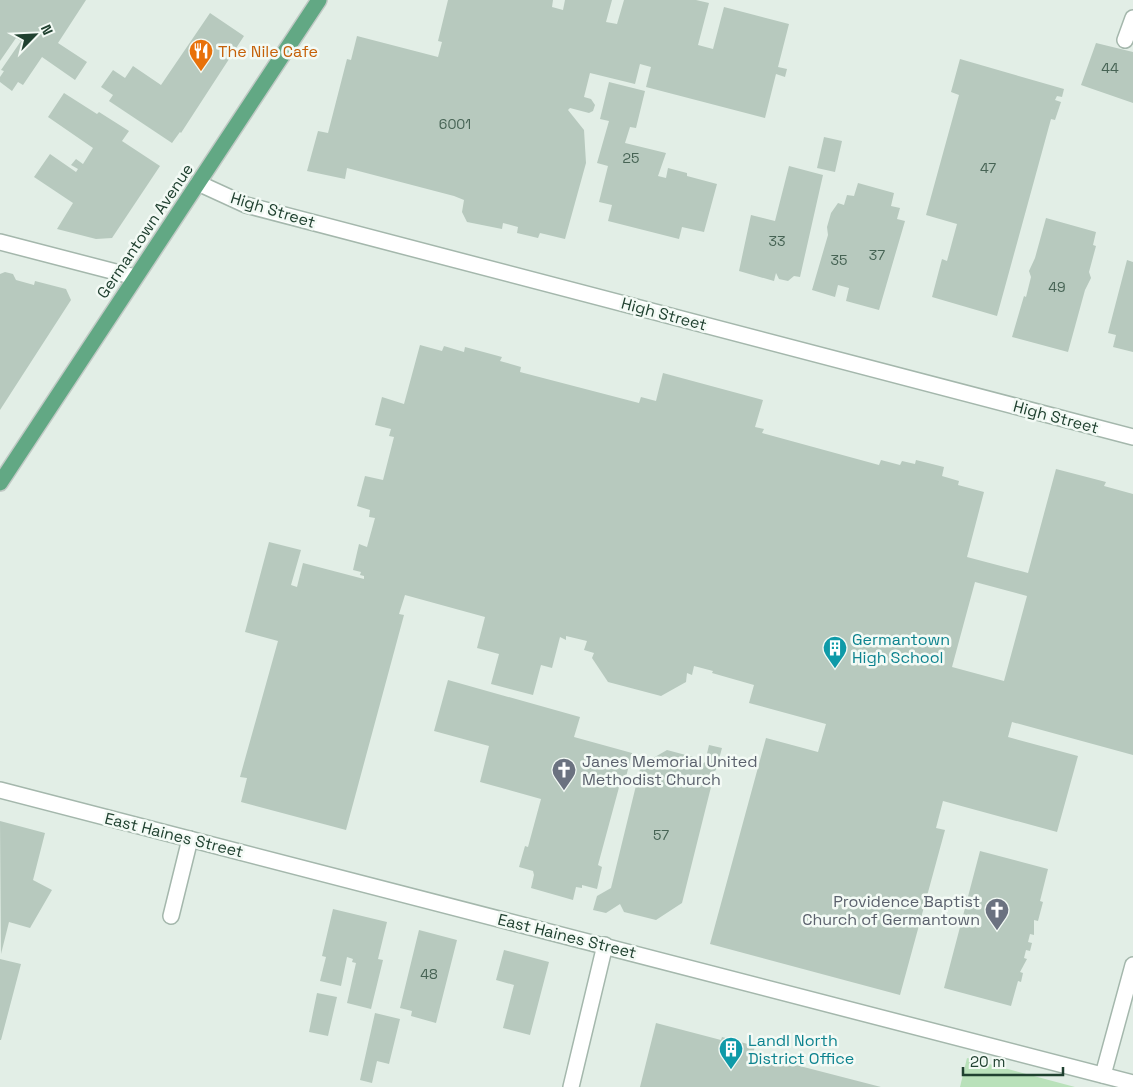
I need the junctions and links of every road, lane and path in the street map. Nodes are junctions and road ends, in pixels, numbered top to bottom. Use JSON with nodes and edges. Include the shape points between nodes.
{"nodes":[{"id":1,"x":319,"y":0,"type":"edge"},
{"id":2,"x":1133,"y":18,"type":"edge"},
{"id":3,"x":1125,"y":40,"type":"dead end"},
{"id":4,"x":198,"y":183,"type":"junction"},
{"id":5,"x":0,"y":242,"type":"edge"},
{"id":6,"x":135,"y":277,"type":"junction"},
{"id":7,"x":1133,"y":437,"type":"edge"},
{"id":8,"x":0,"y":483,"type":"edge"},
{"id":9,"x":0,"y":790,"type":"edge"},
{"id":10,"x":190,"y":839,"type":"junction"},
{"id":11,"x":170,"y":916,"type":"dead end"},
{"id":12,"x":605,"y":945,"type":"junction"},
{"id":13,"x":1133,"y":965,"type":"edge"},
{"id":14,"x":1129,"y":1000,"type":"edge"},
{"id":15,"x":1103,"y":1075,"type":"junction"},
{"id":16,"x":1133,"y":1083,"type":"edge"},
{"id":17,"x":571,"y":1087,"type":"edge"}],
"edges":[{"from":1,"to":4,"type":"main road","name":"Germantown Avenue"},
{"from":2,"to":3,"type":"street"},
{"from":4,"to":6,"type":"main road","name":"Germantown Avenue"},
{"from":4,"to":7,"type":"street","name":"High Street","via":[[246,205]]},
{"from":5,"to":6,"type":"street"},
{"from":6,"to":8,"type":"main road","name":"Germantown Avenue"},
{"from":9,"to":10,"type":"street","name":"East Haines Street"},
{"from":10,"to":11,"type":"street"},
{"from":10,"to":12,"type":"street","name":"East Haines Street"},
{"from":12,"to":15,"type":"street","name":"East Haines Street"},
{"from":12,"to":17,"type":"street"},
{"from":13,"to":14,"type":"street"},
{"from":14,"to":15,"type":"street"},
{"from":15,"to":16,"type":"street","name":"East Haines Street"}]}
